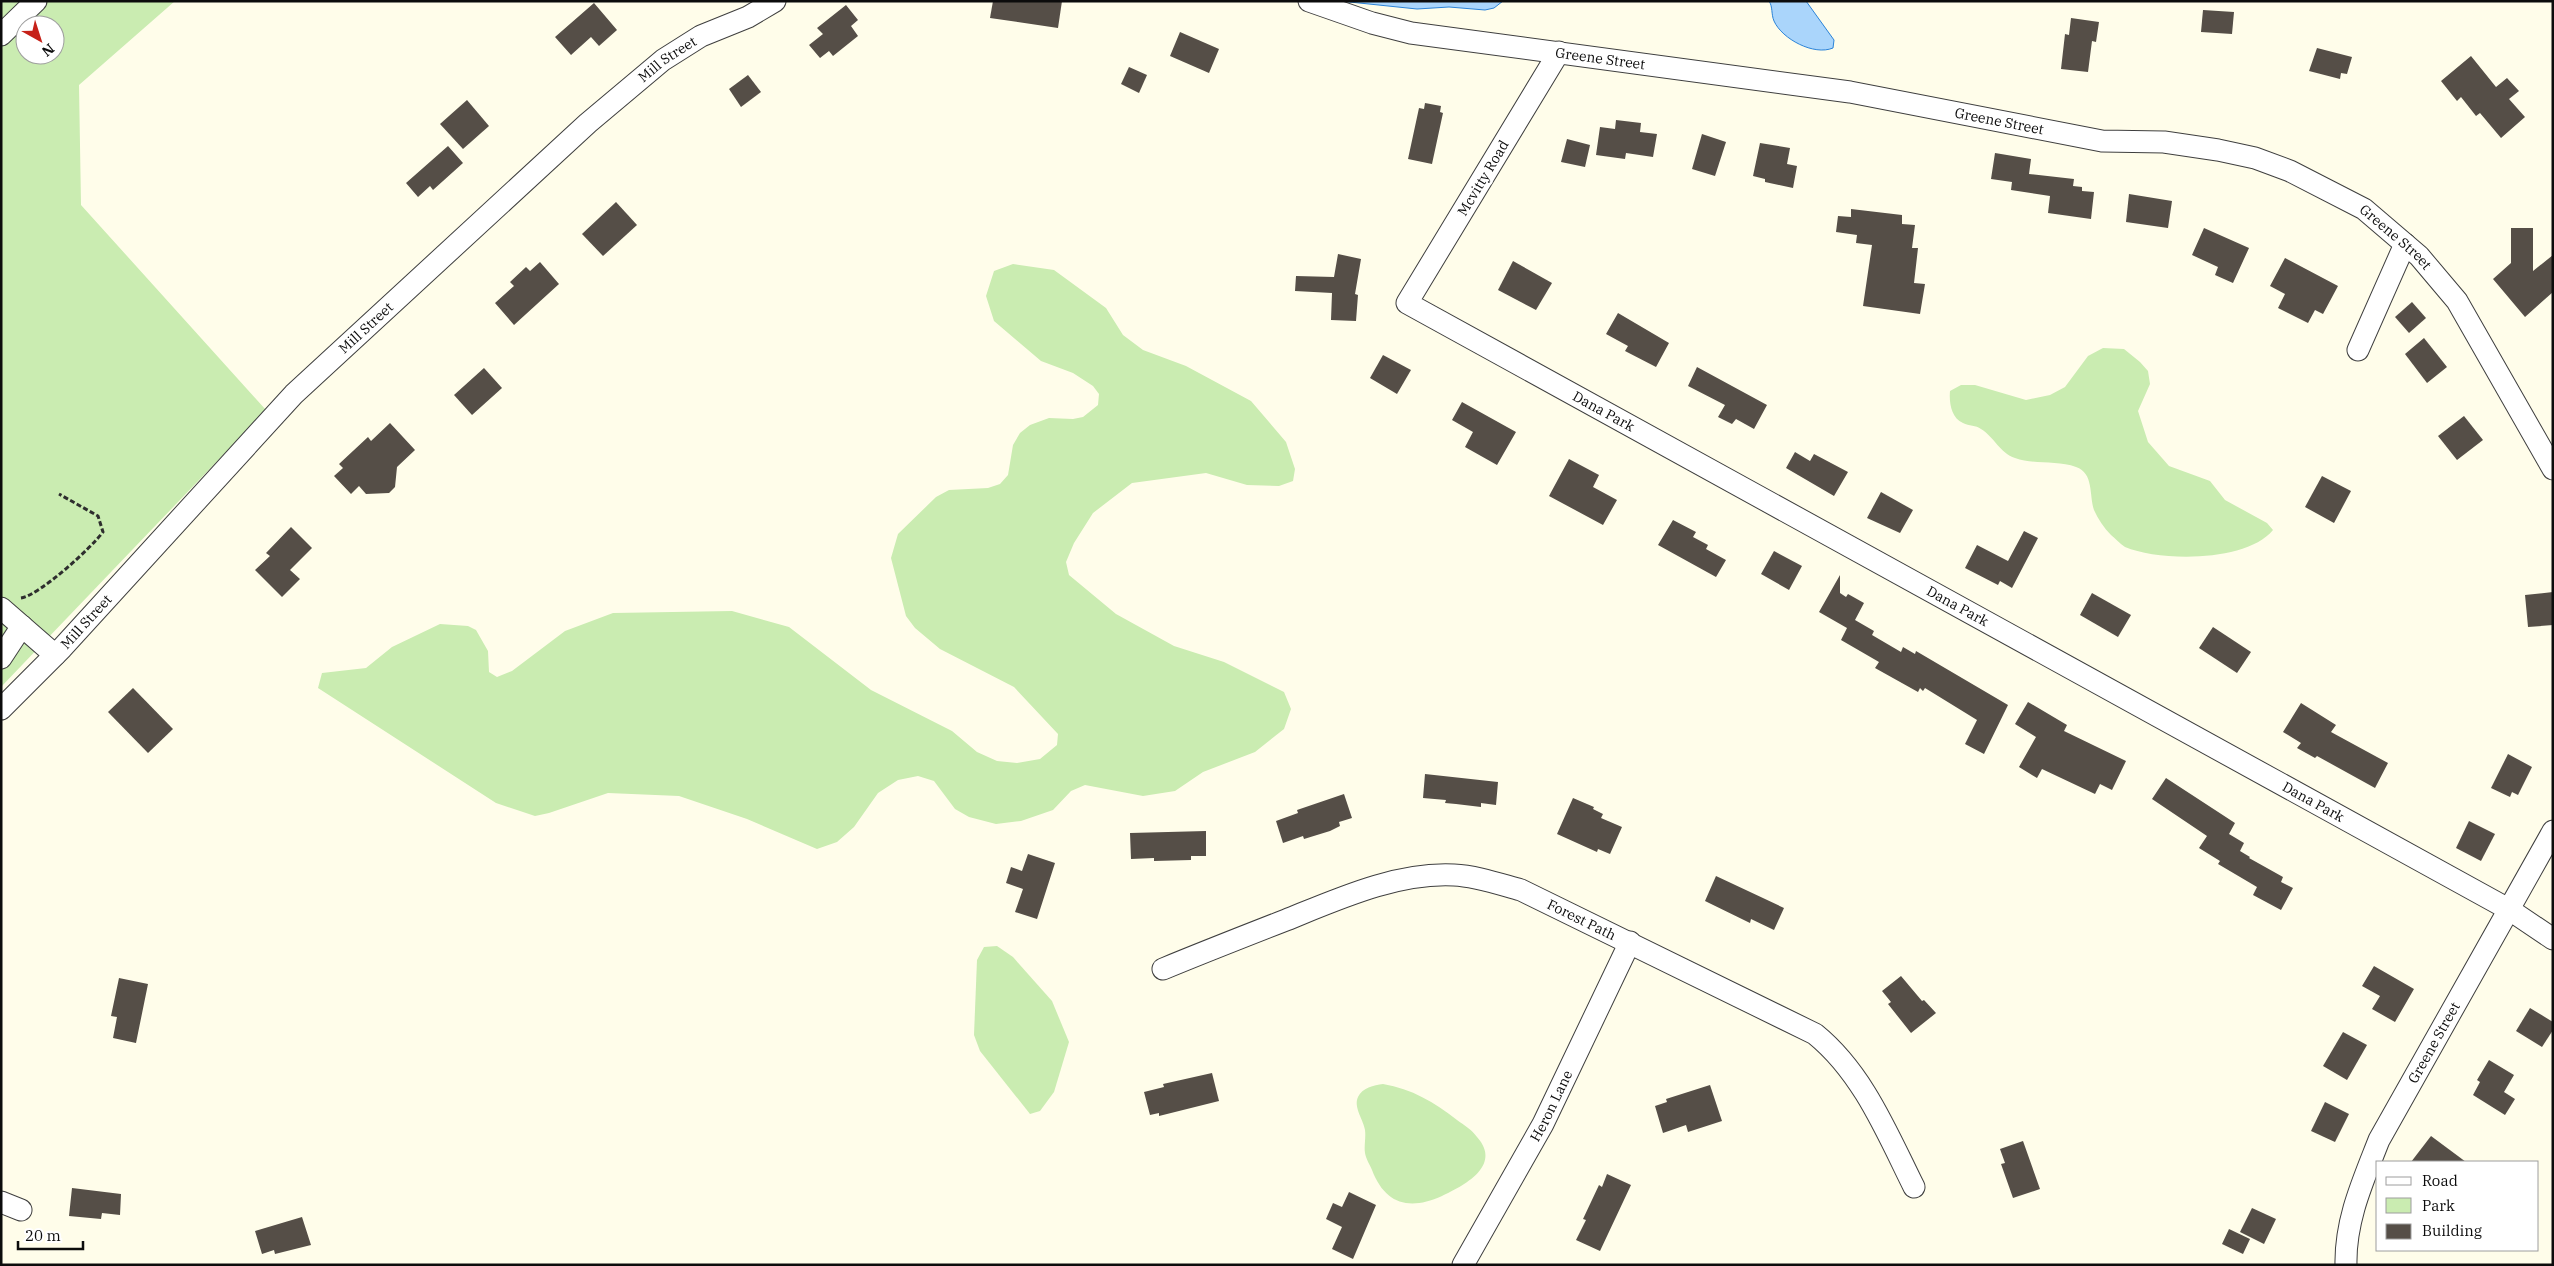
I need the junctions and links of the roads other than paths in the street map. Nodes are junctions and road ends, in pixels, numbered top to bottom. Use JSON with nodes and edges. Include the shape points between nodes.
{"nodes":[{"id":1,"x":36,"y":1,"type":"edge"},
{"id":2,"x":775,"y":1,"type":"edge"},
{"id":3,"x":1309,"y":1,"type":"edge"},
{"id":4,"x":1,"y":34,"type":"edge"},
{"id":5,"x":1559,"y":52,"type":"junction"},
{"id":6,"x":2405,"y":244,"type":"junction"},
{"id":7,"x":1407,"y":303,"type":"joint"},
{"id":8,"x":2358,"y":350,"type":"dead end"},
{"id":9,"x":2553,"y":469,"type":"edge"},
{"id":10,"x":10,"y":603,"type":"edge"},
{"id":11,"x":22,"y":626,"type":"junction"},
{"id":12,"x":55,"y":655,"type":"junction"},
{"id":13,"x":1,"y":658,"type":"edge"},
{"id":14,"x":1,"y":709,"type":"edge"},
{"id":15,"x":2553,"y":831,"type":"edge"},
{"id":16,"x":2510,"y":910,"type":"junction"},
{"id":17,"x":2553,"y":938,"type":"edge"},
{"id":18,"x":1630,"y":942,"type":"junction"},
{"id":19,"x":1162,"y":968,"type":"dead end"},
{"id":20,"x":1914,"y":1187,"type":"dead end"},
{"id":21,"x":1,"y":1202,"type":"edge"},
{"id":22,"x":21,"y":1210,"type":"dead end"},
{"id":23,"x":1463,"y":1265,"type":"edge"},
{"id":24,"x":2346,"y":1265,"type":"edge"}],
"edges":[{"from":1,"to":4,"type":"street"},
{"from":2,"to":12,"type":"street","name":"Mill Street","via":[[748,17],[701,36],[663,60],[588,123],[294,394]]},
{"from":3,"to":5,"type":"street","name":"Greene Street","via":[[1412,33]]},
{"from":5,"to":6,"type":"street","name":"Greene Street","via":[[1772,84],[1850,92],[2102,140],[2164,142],[2255,158],[2290,171],[2364,209]]},
{"from":5,"to":7,"type":"street","name":"Mcvitty Road"},
{"from":6,"to":8,"type":"street"},
{"from":6,"to":9,"type":"street","name":"Greene Street","via":[[2457,300]]},
{"from":7,"to":16,"type":"street","name":"Dana Park"},
{"from":10,"to":11,"type":"street"},
{"from":11,"to":12,"type":"street"},
{"from":11,"to":13,"type":"street"},
{"from":12,"to":14,"type":"street","name":"Mill Street"},
{"from":15,"to":16,"type":"street","name":"Greene Street"},
{"from":16,"to":17,"type":"street","name":"Dana Park"},
{"from":16,"to":24,"type":"street","name":"Greene Street","via":[[2379,1140],[2350,1223]]},
{"from":18,"to":19,"type":"street","name":"Forest Path","via":[[1521,890],[1454,875],[1388,884],[1333,901]]},
{"from":18,"to":20,"type":"street","name":"Forest Path","via":[[1795,1023],[1829,1046],[1842,1059],[1874,1108]]},
{"from":18,"to":23,"type":"street","name":"Heron Lane","via":[[1543,1124]]},
{"from":21,"to":22,"type":"street"}]}
